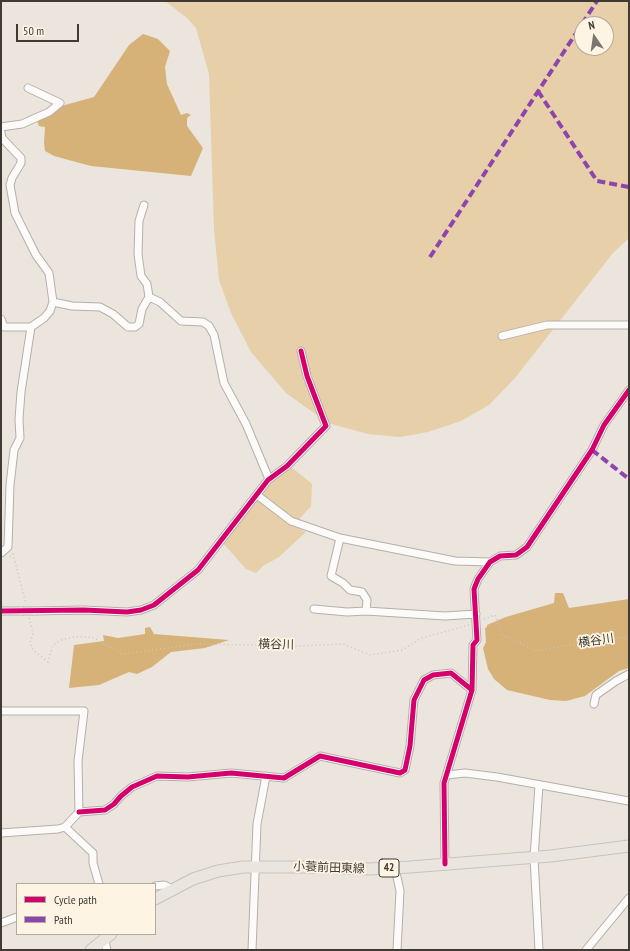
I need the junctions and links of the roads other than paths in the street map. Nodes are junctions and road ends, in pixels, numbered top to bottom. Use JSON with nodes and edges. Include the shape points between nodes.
{"nodes":[{"id":1,"x":28,"y":88,"type":"dead end"},
{"id":2,"x":1,"y":127,"type":"edge"},
{"id":3,"x":1,"y":133,"type":"edge"},
{"id":4,"x":144,"y":205,"type":"dead end"},
{"id":5,"x":149,"y":297,"type":"junction"},
{"id":6,"x":53,"y":302,"type":"junction"},
{"id":7,"x":1,"y":319,"type":"edge"},
{"id":8,"x":629,"y":325,"type":"edge"},
{"id":9,"x":31,"y":327,"type":"junction"},
{"id":10,"x":502,"y":336,"type":"dead end"},
{"id":11,"x":301,"y":351,"type":"dead end"},
{"id":12,"x":629,"y":390,"type":"edge"},
{"id":13,"x":269,"y":479,"type":"junction"},
{"id":14,"x":257,"y":495,"type":"junction"},
{"id":15,"x":340,"y":538,"type":"junction"},
{"id":16,"x":3,"y":556,"type":"edge"},
{"id":17,"x":490,"y":562,"type":"junction"},
{"id":18,"x":314,"y":609,"type":"dead end"},
{"id":19,"x":1,"y":611,"type":"edge"},
{"id":20,"x":366,"y":611,"type":"junction"},
{"id":21,"x":476,"y":614,"type":"junction"},
{"id":22,"x":629,"y":674,"type":"edge"},
{"id":23,"x":472,"y":690,"type":"junction"},
{"id":24,"x":594,"y":704,"type":"dead end"},
{"id":25,"x":1,"y":711,"type":"edge"},
{"id":26,"x":447,"y":775,"type":"junction"},
{"id":27,"x":266,"y":776,"type":"junction"},
{"id":28,"x":539,"y":785,"type":"junction"},
{"id":29,"x":629,"y":801,"type":"edge"},
{"id":30,"x":79,"y":812,"type":"junction"},
{"id":31,"x":65,"y":827,"type":"junction"},
{"id":32,"x":1,"y":833,"type":"edge"},
{"id":33,"x":629,"y":846,"type":"edge"},
{"id":34,"x":534,"y":858,"type":"junction"},
{"id":35,"x":445,"y":864,"type":"junction"},
{"id":36,"x":256,"y":866,"type":"junction"},
{"id":37,"x":395,"y":868,"type":"junction"},
{"id":38,"x":100,"y":883,"type":"edge"},
{"id":39,"x":156,"y":886,"type":"edge"},
{"id":40,"x":172,"y":889,"type":"junction"},
{"id":41,"x":156,"y":898,"type":"edge"},
{"id":42,"x":629,"y":898,"type":"edge"},
{"id":43,"x":16,"y":917,"type":"edge"},
{"id":44,"x":1,"y":923,"type":"edge"},
{"id":45,"x":107,"y":939,"type":"edge"},
{"id":46,"x":91,"y":950,"type":"edge"},
{"id":47,"x":252,"y":950,"type":"edge"},
{"id":48,"x":397,"y":950,"type":"edge"},
{"id":49,"x":539,"y":950,"type":"edge"},
{"id":50,"x":586,"y":950,"type":"edge"}],
"edges":[{"from":1,"to":2,"type":"street","via":[[60,103],[49,112],[22,124]]},
{"from":3,"to":6,"type":"street","via":[[2,138],[21,158],[10,185],[15,213],[36,255],[49,273]]},
{"from":4,"to":5,"type":"street","via":[[139,221],[138,254],[141,276],[147,284]]},
{"from":5,"to":6,"type":"street","via":[[142,309],[139,324],[135,327],[128,326],[100,307]]},
{"from":5,"to":13,"type":"street","via":[[160,302],[181,322],[203,322],[209,326],[214,335],[224,384],[246,424]]},
{"from":6,"to":9,"type":"street","via":[[44,318]]},
{"from":7,"to":9,"type":"street","via":[[4,327]]},
{"from":8,"to":10,"type":"street","via":[[547,325]]},
{"from":9,"to":16,"type":"street","via":[[21,392],[20,438],[14,450],[10,485],[8,547]]},
{"from":11,"to":13,"type":"street","via":[[307,376],[326,426],[287,466]]},
{"from":12,"to":17,"type":"street","via":[[604,425],[592,450],[527,548],[516,555],[500,556]]},
{"from":13,"to":14,"type":"street"},
{"from":14,"to":15,"type":"street","via":[[291,521]]},
{"from":14,"to":19,"type":"street","via":[[198,570],[154,605],[127,612]]},
{"from":15,"to":17,"type":"street","via":[[455,561]]},
{"from":15,"to":20,"type":"street","via":[[331,576],[350,590],[362,592],[367,600]]},
{"from":17,"to":21,"type":"street","via":[[474,589]]},
{"from":18,"to":20,"type":"street"},
{"from":20,"to":21,"type":"street","via":[[446,616]]},
{"from":21,"to":23,"type":"street","via":[[477,640],[473,645]]},
{"from":22,"to":24,"type":"street","via":[[596,695]]},
{"from":23,"to":26,"type":"street"},
{"from":23,"to":27,"type":"street","via":[[451,673],[433,675],[424,680],[414,700],[410,746],[405,770],[400,773],[320,756],[284,778]]},
{"from":25,"to":30,"type":"street","via":[[84,711],[78,761]]},
{"from":26,"to":28,"type":"street","via":[[465,773]]},
{"from":26,"to":35,"type":"street","via":[[444,783]]},
{"from":27,"to":30,"type":"street","via":[[231,773],[188,777],[157,776],[132,788],[105,810]]},
{"from":27,"to":36,"type":"street","via":[[257,824]]},
{"from":28,"to":29,"type":"street"},
{"from":28,"to":34,"type":"street"},
{"from":30,"to":31,"type":"street"},
{"from":31,"to":32,"type":"street"},
{"from":31,"to":38,"type":"street","via":[[93,853],[93,863]]},
{"from":33,"to":34,"type":"main road","name":"小蓑前田東線","number":"42"},
{"from":34,"to":35,"type":"main road","name":"小蓑前田東線","number":"42"},
{"from":34,"to":49,"type":"street"},
{"from":35,"to":37,"type":"main road","name":"小蓑前田東線","number":"42"},
{"from":36,"to":37,"type":"main road","name":"小蓑前田東線","number":"42"},
{"from":36,"to":40,"type":"main road","name":"小蓑前田東線","number":"42","via":[[218,871]]},
{"from":36,"to":47,"type":"street"},
{"from":37,"to":48,"type":"street","via":[[400,891]]},
{"from":39,"to":40,"type":"street","via":[[164,885]]},
{"from":40,"to":41,"type":"main road","name":"小蓑前田東線","number":"42"},
{"from":42,"to":50,"type":"street"},
{"from":43,"to":44,"type":"street"},
{"from":45,"to":46,"type":"main road"}]}
